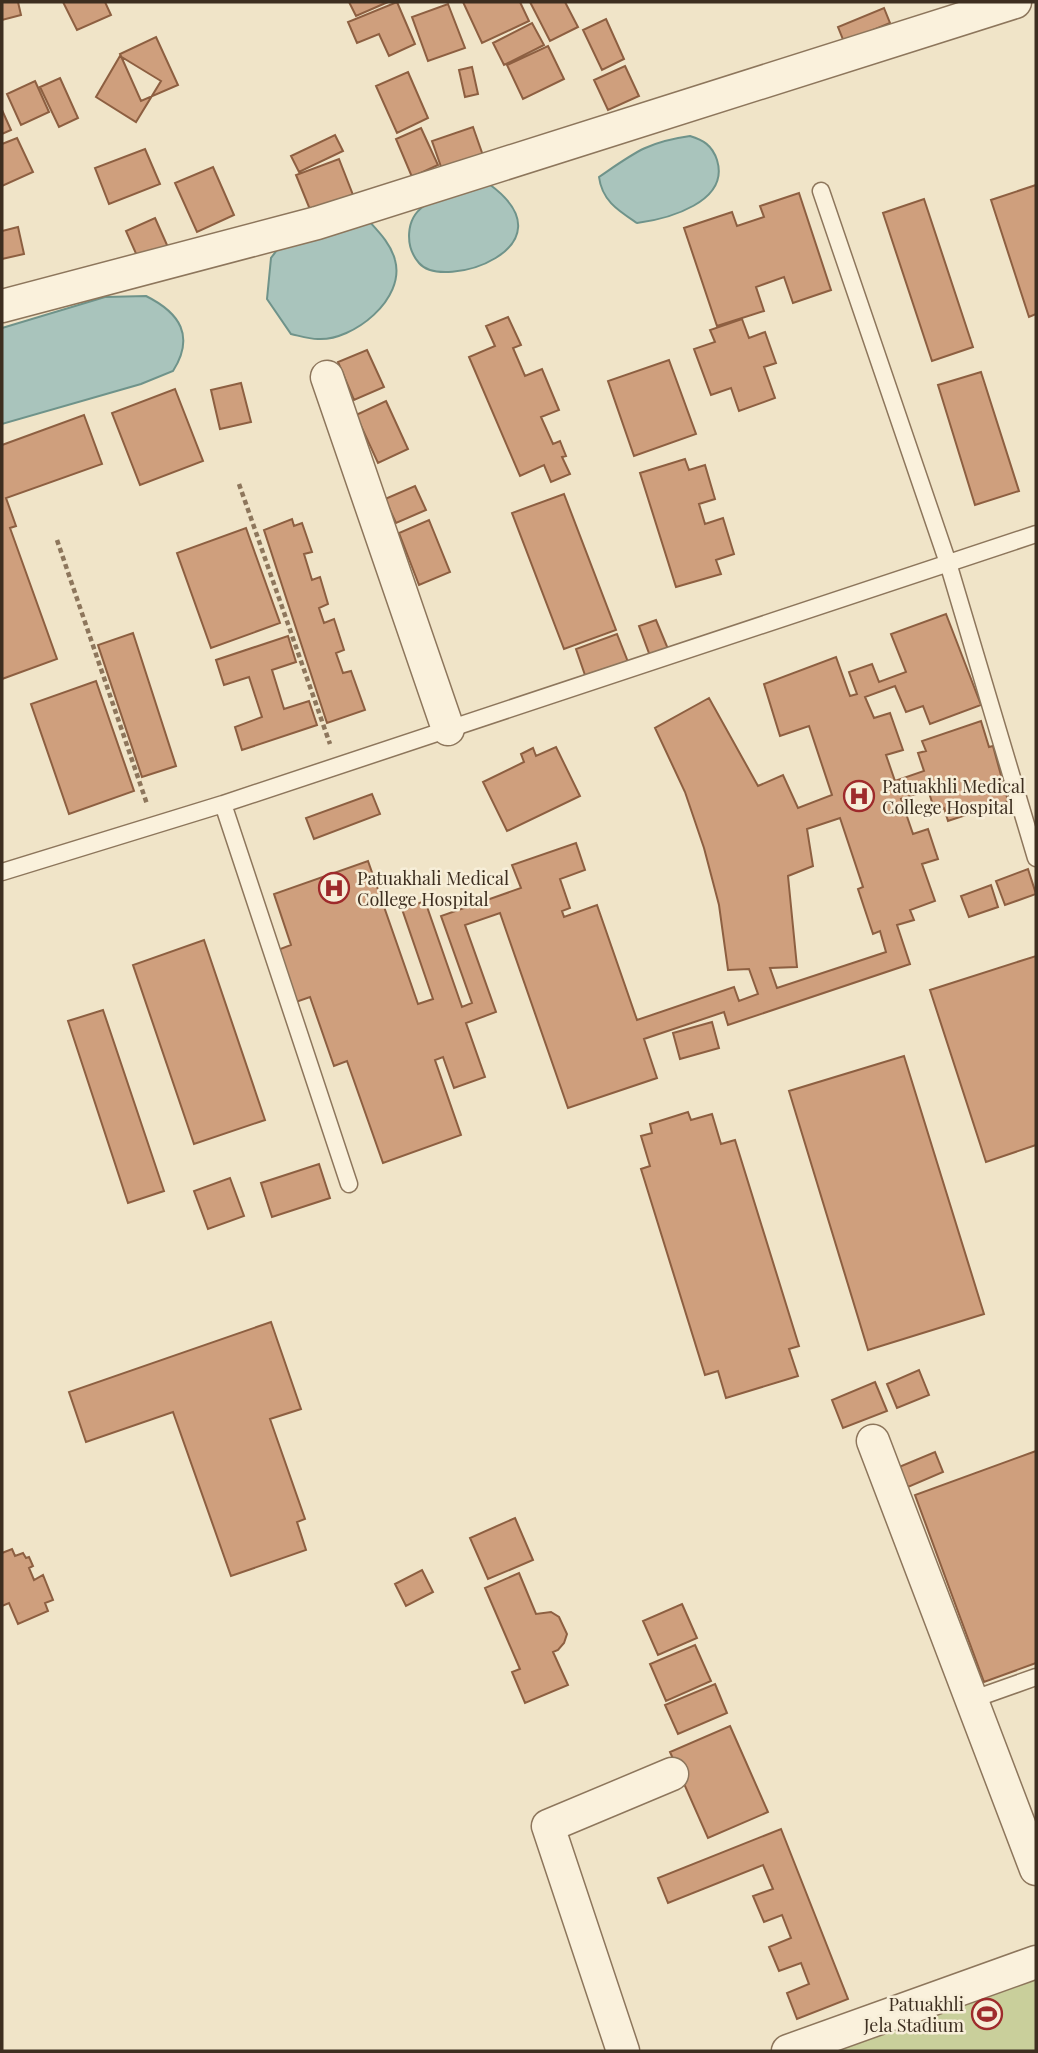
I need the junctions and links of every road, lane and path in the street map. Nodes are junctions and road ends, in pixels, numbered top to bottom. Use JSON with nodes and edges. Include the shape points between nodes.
{"nodes":[{"id":1,"x":1015,"y":2,"type":"edge"},
{"id":2,"x":821,"y":191,"type":"dead end"},
{"id":3,"x":2,"y":306,"type":"edge"},
{"id":4,"x":327,"y":377,"type":"dead end"},
{"id":5,"x":239,"y":484,"type":"dead end"},
{"id":6,"x":1036,"y":534,"type":"edge"},
{"id":7,"x":57,"y":540,"type":"dead end"},
{"id":8,"x":948,"y":563,"type":"junction"},
{"id":9,"x":448,"y":729,"type":"junction"},
{"id":10,"x":338,"y":765,"type":"junction"},
{"id":11,"x":223,"y":804,"type":"junction"},
{"id":12,"x":154,"y":825,"type":"junction"},
{"id":13,"x":1036,"y":858,"type":"edge"},
{"id":14,"x":2,"y":872,"type":"edge"},
{"id":15,"x":349,"y":1184,"type":"dead end"},
{"id":16,"x":873,"y":1441,"type":"dead end"},
{"id":17,"x":1036,"y":1676,"type":"edge"},
{"id":18,"x":971,"y":1700,"type":"junction"},
{"id":19,"x":672,"y":1774,"type":"dead end"},
{"id":20,"x":1036,"y":1869,"type":"edge"},
{"id":21,"x":1036,"y":1962,"type":"edge"},
{"id":22,"x":623,"y":2051,"type":"edge"},
{"id":23,"x":788,"y":2051,"type":"edge"}],
"edges":[{"from":1,"to":3,"type":"street","via":[[317,223]]},
{"from":2,"to":8,"type":"lane"},
{"from":4,"to":9,"type":"street"},
{"from":5,"to":10,"type":"path"},
{"from":6,"to":8,"type":"lane"},
{"from":7,"to":12,"type":"path"},
{"from":8,"to":9,"type":"lane"},
{"from":8,"to":13,"type":"lane"},
{"from":9,"to":10,"type":"lane"},
{"from":10,"to":11,"type":"lane"},
{"from":11,"to":12,"type":"lane"},
{"from":11,"to":15,"type":"lane"},
{"from":12,"to":14,"type":"lane"},
{"from":16,"to":18,"type":"street"},
{"from":17,"to":18,"type":"lane"},
{"from":18,"to":20,"type":"street"},
{"from":19,"to":22,"type":"street","via":[[548,1826]]},
{"from":21,"to":23,"type":"street"}]}
